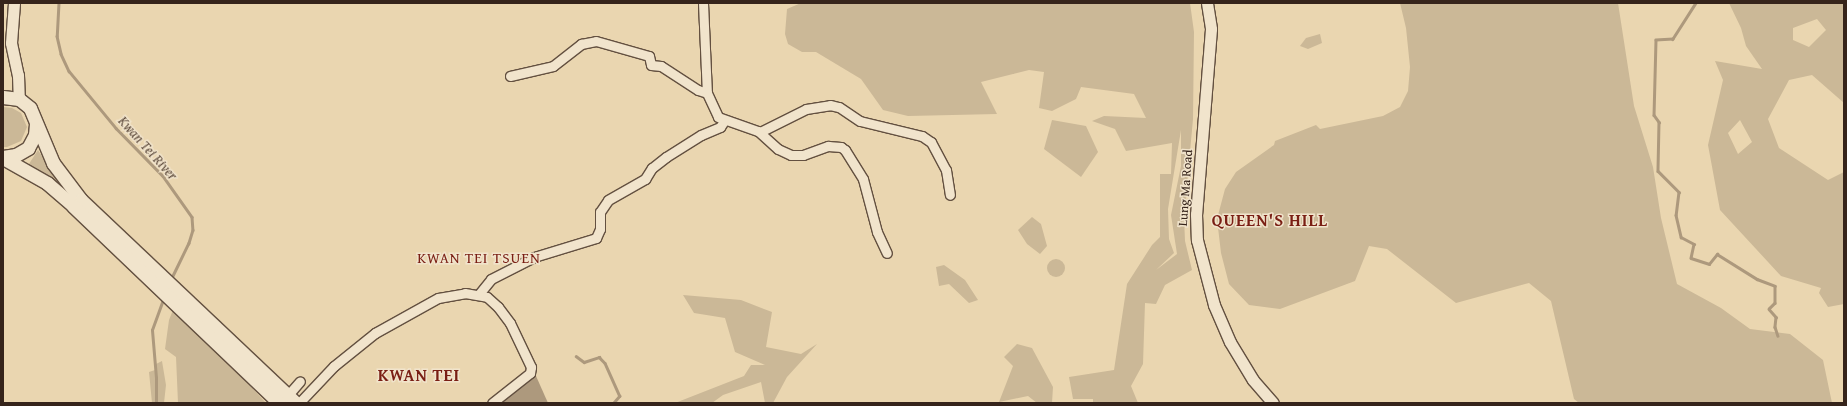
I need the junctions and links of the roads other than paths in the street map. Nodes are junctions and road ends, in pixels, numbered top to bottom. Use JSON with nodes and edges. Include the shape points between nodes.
{"nodes":[{"id":1,"x":14,"y":3,"type":"edge"},
{"id":2,"x":702,"y":3,"type":"edge"},
{"id":3,"x":1207,"y":3,"type":"edge"},
{"id":4,"x":510,"y":76,"type":"dead end"},
{"id":5,"x":707,"y":93,"type":"junction"},
{"id":6,"x":3,"y":97,"type":"edge"},
{"id":7,"x":19,"y":99,"type":"junction"},
{"id":8,"x":36,"y":120,"type":"junction"},
{"id":9,"x":724,"y":120,"type":"junction"},
{"id":10,"x":760,"y":132,"type":"junction"},
{"id":11,"x":3,"y":157,"type":"edge"},
{"id":12,"x":950,"y":195,"type":"dead end"},
{"id":13,"x":887,"y":253,"type":"dead end"},
{"id":14,"x":160,"y":282,"type":"junction"},
{"id":15,"x":479,"y":294,"type":"junction"},
{"id":16,"x":300,"y":381,"type":"dead end"},
{"id":17,"x":291,"y":401,"type":"edge"},
{"id":18,"x":492,"y":403,"type":"edge"},
{"id":19,"x":1273,"y":403,"type":"edge"}],
"edges":[{"from":1,"to":7,"type":"street","via":[[11,43],[18,75]]},
{"from":2,"to":5,"type":"street"},
{"from":3,"to":19,"type":"street","name":"Lung Ma Road","via":[[1211,29],[1196,214],[1197,240],[1214,305],[1230,342],[1253,380]]},
{"from":4,"to":5,"type":"street","via":[[553,66],[581,44],[596,41],[649,56],[651,65],[661,66]]},
{"from":5,"to":9,"type":"street","via":[[718,117]]},
{"from":6,"to":7,"type":"main road"},
{"from":7,"to":8,"type":"main road","via":[[30,108]]},
{"from":8,"to":11,"type":"main road","via":[[35,135],[28,148],[16,155]]},
{"from":8,"to":14,"type":"main road","via":[[52,163],[68,185]]},
{"from":9,"to":10,"type":"street","via":[[746,125]]},
{"from":9,"to":15,"type":"street","via":[[720,127],[701,135],[666,157],[652,168],[645,179],[608,200],[600,212],[600,229],[596,238],[534,257],[491,279]]},
{"from":10,"to":12,"type":"street","via":[[806,109],[830,105],[839,107],[860,121],[922,136],[931,142],[946,170]]},
{"from":10,"to":13,"type":"street","via":[[778,149],[791,155],[803,155],[828,146],[841,147],[845,150],[863,179],[877,232]]},
{"from":11,"to":14,"type":"main road","via":[[47,183]]},
{"from":14,"to":17,"type":"main road"},
{"from":15,"to":17,"type":"street","via":[[438,298],[363,342]]},
{"from":15,"to":18,"type":"street","via":[[492,300],[510,323],[531,370]]},
{"from":16,"to":17,"type":"street"}]}
